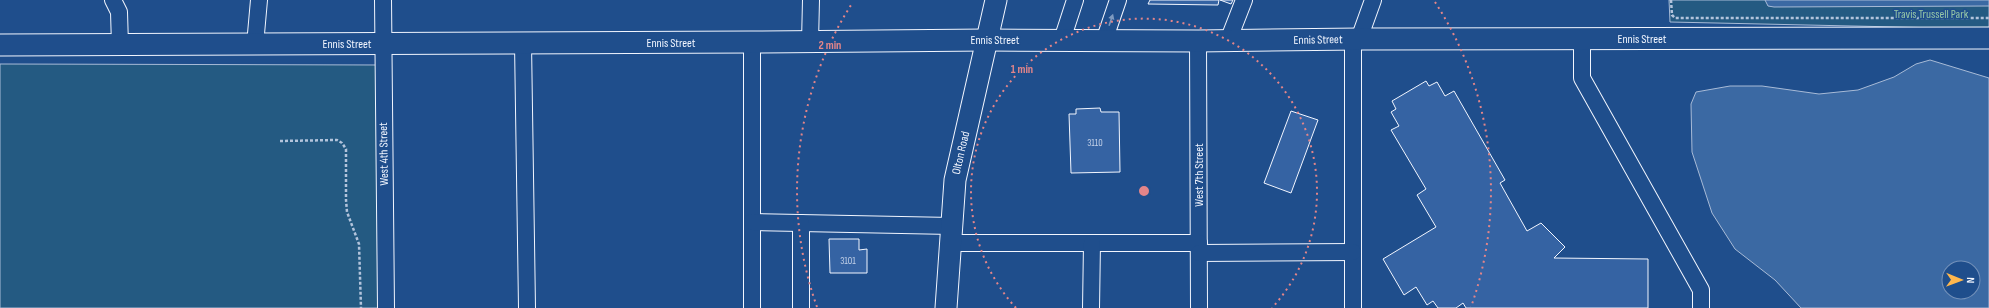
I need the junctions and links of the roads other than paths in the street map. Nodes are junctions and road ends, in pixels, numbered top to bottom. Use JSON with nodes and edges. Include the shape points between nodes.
{"nodes":[{"id":1,"x":113,"y":0,"type":"edge"},
{"id":2,"x":259,"y":0,"type":"edge"},
{"id":3,"x":383,"y":0,"type":"edge"},
{"id":4,"x":811,"y":0,"type":"edge"},
{"id":5,"x":996,"y":0,"type":"edge"},
{"id":6,"x":1075,"y":0,"type":"edge"},
{"id":7,"x":1118,"y":0,"type":"edge"},
{"id":8,"x":1244,"y":0,"type":"edge"},
{"id":9,"x":1373,"y":0,"type":"edge"},
{"id":10,"x":1989,"y":38,"type":"edge"},
{"id":11,"x":1356,"y":39,"type":"junction"},
{"id":12,"x":1582,"y":39,"type":"junction"},
{"id":13,"x":987,"y":40,"type":"junction"},
{"id":14,"x":1062,"y":40,"type":"junction"},
{"id":15,"x":1104,"y":41,"type":"junction"},
{"id":16,"x":1198,"y":41,"type":"junction"},
{"id":17,"x":1228,"y":41,"type":"junction"},
{"id":18,"x":752,"y":42,"type":"junction"},
{"id":19,"x":810,"y":42,"type":"junction"},
{"id":20,"x":523,"y":43,"type":"junction"},
{"id":21,"x":254,"y":44,"type":"junction"},
{"id":22,"x":383,"y":44,"type":"junction"},
{"id":23,"x":0,"y":45,"type":"edge"},
{"id":24,"x":120,"y":45,"type":"junction"},
{"id":25,"x":752,"y":222,"type":"junction"},
{"id":26,"x":801,"y":223,"type":"junction"},
{"id":27,"x":951,"y":234,"type":"junction"},
{"id":28,"x":1092,"y":243,"type":"junction"},
{"id":29,"x":1199,"y":248,"type":"junction"},
{"id":30,"x":1353,"y":252,"type":"junction"},
{"id":31,"x":386,"y":308,"type":"edge"},
{"id":32,"x":527,"y":308,"type":"edge"},
{"id":33,"x":752,"y":308,"type":"edge"},
{"id":34,"x":801,"y":308,"type":"edge"},
{"id":35,"x":946,"y":308,"type":"edge"},
{"id":36,"x":1091,"y":308,"type":"edge"},
{"id":37,"x":1199,"y":308,"type":"edge"},
{"id":38,"x":1353,"y":308,"type":"edge"},
{"id":39,"x":1701,"y":308,"type":"edge"}],
"edges":[{"from":1,"to":24,"type":"street","via":[[120,12]]},
{"from":2,"to":21,"type":"street"},
{"from":3,"to":22,"type":"street","name":"West 4th Street"},
{"from":4,"to":19,"type":"street"},
{"from":5,"to":13,"type":"main road","name":"Olton Road"},
{"from":6,"to":14,"type":"street"},
{"from":15,"to":7,"type":"street","one_way":true},
{"from":8,"to":17,"type":"street"},
{"from":9,"to":11,"type":"street"},
{"from":10,"to":12,"type":"main road","name":"Ennis Street"},
{"from":11,"to":12,"type":"main road","name":"Ennis Street"},
{"from":11,"to":17,"type":"main road","name":"Ennis Street"},
{"from":11,"to":30,"type":"street"},
{"from":12,"to":39,"type":"street","via":[[1582,78],[1701,290]]},
{"from":13,"to":14,"type":"main road","name":"Ennis Street"},
{"from":13,"to":19,"type":"main road","name":"Ennis Street"},
{"from":13,"to":27,"type":"main road","name":"Olton Road","via":[[955,180]]},
{"from":14,"to":15,"type":"main road","name":"Ennis Street"},
{"from":15,"to":16,"type":"main road","name":"Ennis Street"},
{"from":16,"to":17,"type":"main road","name":"Ennis Street"},
{"from":16,"to":29,"type":"street","name":"West 7th Street"},
{"from":18,"to":19,"type":"main road","name":"Ennis Street"},
{"from":18,"to":20,"type":"main road","name":"Ennis Street"},
{"from":18,"to":25,"type":"street"},
{"from":20,"to":22,"type":"main road","name":"Ennis Street"},
{"from":20,"to":32,"type":"street"},
{"from":21,"to":22,"type":"main road","name":"Ennis Street"},
{"from":21,"to":24,"type":"main road","name":"Ennis Street"},
{"from":22,"to":31,"type":"street","name":"West 4th Street"},
{"from":23,"to":24,"type":"main road","name":"Ennis Street"},
{"from":25,"to":26,"type":"street"},
{"from":25,"to":33,"type":"street"},
{"from":26,"to":27,"type":"street"},
{"from":26,"to":34,"type":"street"},
{"from":27,"to":28,"type":"street"},
{"from":27,"to":35,"type":"main road","name":"Olton Road"},
{"from":28,"to":29,"type":"street"},
{"from":28,"to":36,"type":"street"},
{"from":29,"to":30,"type":"street"},
{"from":29,"to":37,"type":"street","name":"West 7th Street"},
{"from":30,"to":38,"type":"street"}]}
